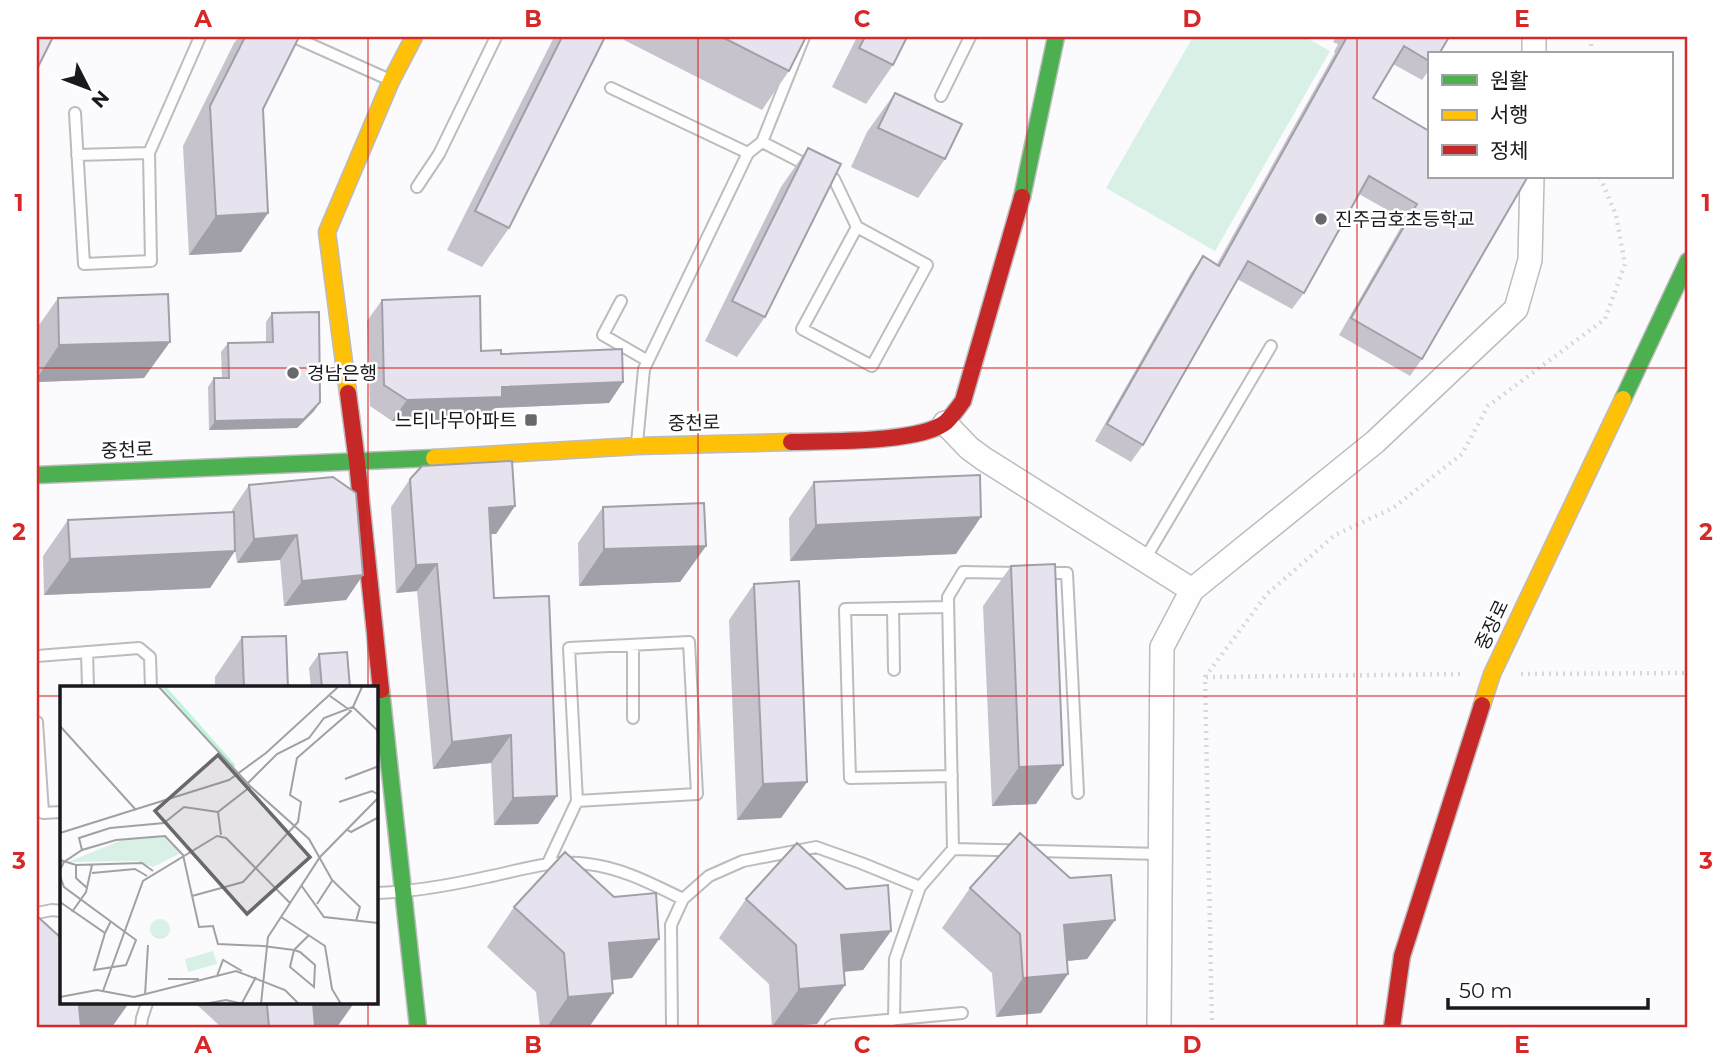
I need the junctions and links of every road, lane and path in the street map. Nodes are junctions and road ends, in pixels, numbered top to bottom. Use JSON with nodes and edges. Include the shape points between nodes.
{"nodes":[{"id":1,"x":200,"y":37,"type":"edge"},
{"id":2,"x":294,"y":37,"type":"edge"},
{"id":3,"x":414,"y":37,"type":"edge"},
{"id":4,"x":496,"y":37,"type":"edge"},
{"id":5,"x":970,"y":37,"type":"edge"},
{"id":6,"x":1056,"y":37,"type":"edge"},
{"id":7,"x":799,"y":39,"type":"edge"},
{"id":8,"x":391,"y":81,"type":"junction"},
{"id":9,"x":611,"y":88,"type":"dead end"},
{"id":10,"x":941,"y":96,"type":"dead end"},
{"id":11,"x":75,"y":113,"type":"dead end"},
{"id":12,"x":762,"y":142,"type":"junction"},
{"id":13,"x":149,"y":153,"type":"junction"},
{"id":14,"x":748,"y":153,"type":"junction"},
{"id":15,"x":78,"y":155,"type":"junction"},
{"id":16,"x":1532,"y":178,"type":"edge"},
{"id":17,"x":1600,"y":178,"type":"edge"},
{"id":18,"x":417,"y":187,"type":"dead end"},
{"id":19,"x":857,"y":227,"type":"junction"},
{"id":20,"x":1688,"y":261,"type":"edge"},
{"id":21,"x":621,"y":301,"type":"dead end"},
{"id":22,"x":1271,"y":346,"type":"dead end"},
{"id":23,"x":648,"y":360,"type":"junction"},
{"id":24,"x":945,"y":424,"type":"junction"},
{"id":25,"x":637,"y":446,"type":"junction"},
{"id":26,"x":357,"y":462,"type":"junction"},
{"id":27,"x":37,"y":475,"type":"edge"},
{"id":28,"x":1145,"y":559,"type":"junction"},
{"id":29,"x":1192,"y":590,"type":"junction"},
{"id":30,"x":948,"y":607,"type":"junction"},
{"id":31,"x":893,"y":608,"type":"junction"},
{"id":32,"x":632,"y":645,"type":"junction"},
{"id":33,"x":86,"y":652,"type":"junction"},
{"id":34,"x":37,"y":656,"type":"edge"},
{"id":35,"x":894,"y":670,"type":"dead end"},
{"id":36,"x":1688,"y":673,"type":"edge"},
{"id":37,"x":1492,"y":674,"type":"junction"},
{"id":38,"x":1205,"y":677,"type":"junction"},
{"id":39,"x":88,"y":686,"type":"edge"},
{"id":40,"x":151,"y":686,"type":"edge"},
{"id":41,"x":633,"y":718,"type":"dead end"},
{"id":42,"x":37,"y":722,"type":"edge"},
{"id":43,"x":952,"y":776,"type":"junction"},
{"id":44,"x":1078,"y":793,"type":"dead end"},
{"id":45,"x":576,"y":800,"type":"junction"},
{"id":46,"x":60,"y":812,"type":"edge"},
{"id":47,"x":953,"y":849,"type":"junction"},
{"id":48,"x":1160,"y":854,"type":"junction"},
{"id":49,"x":548,"y":863,"type":"junction"},
{"id":50,"x":920,"y":887,"type":"junction"},
{"id":51,"x":402,"y":892,"type":"junction"},
{"id":52,"x":378,"y":893,"type":"edge"},
{"id":53,"x":683,"y":898,"type":"junction"},
{"id":54,"x":60,"y":911,"type":"edge"},
{"id":55,"x":37,"y":913,"type":"edge"},
{"id":56,"x":147,"y":1004,"type":"edge"},
{"id":57,"x":962,"y":1013,"type":"dead end"},
{"id":58,"x":894,"y":1020,"type":"junction"},
{"id":59,"x":141,"y":1027,"type":"edge"},
{"id":60,"x":418,"y":1027,"type":"edge"},
{"id":61,"x":672,"y":1027,"type":"edge"},
{"id":62,"x":830,"y":1027,"type":"edge"},
{"id":63,"x":1158,"y":1027,"type":"edge"},
{"id":64,"x":1212,"y":1027,"type":"edge"},
{"id":65,"x":1392,"y":1027,"type":"edge"}],
"edges":[{"from":1,"to":13,"type":"lane"},
{"from":2,"to":8,"type":"lane"},
{"from":3,"to":8,"type":"street"},
{"from":4,"to":18,"type":"lane","via":[[439,154]]},
{"from":5,"to":10,"type":"lane"},
{"from":6,"to":24,"type":"street","via":[[1021,201],[996,290],[962,401]]},
{"from":7,"to":12,"type":"lane"},
{"from":8,"to":26,"type":"street","via":[[327,232]]},
{"from":9,"to":14,"type":"lane"},
{"from":11,"to":15,"type":"lane"},
{"from":12,"to":14,"type":"lane"},
{"from":12,"to":19,"type":"lane","via":[[834,179]]},
{"from":13,"to":15,"type":"lane"},
{"from":13,"to":15,"type":"lane","via":[[151,261],[84,264]]},
{"from":14,"to":23,"type":"lane"},
{"from":16,"to":29,"type":"street","via":[[1530,260],[1516,309],[1376,442]]},
{"from":17,"to":38,"type":"path","via":[[1616,215],[1625,264],[1605,319],[1488,406],[1462,454],[1392,508],[1335,535],[1267,594]]},
{"from":19,"to":19,"type":"lane","via":[[927,265],[872,366],[802,329]]},
{"from":20,"to":37,"type":"street","name":"중장로"},
{"from":21,"to":23,"type":"lane","via":[[603,335]]},
{"from":22,"to":28,"type":"lane"},
{"from":23,"to":25,"type":"lane","via":[[643,369]]},
{"from":24,"to":25,"type":"street","name":"중천로","via":[[883,439]]},
{"from":24,"to":28,"type":"street","via":[[984,459]]},
{"from":25,"to":26,"type":"street","name":"중천로"},
{"from":26,"to":27,"type":"street","name":"중천로"},
{"from":26,"to":51,"type":"street"},
{"from":28,"to":29,"type":"street"},
{"from":29,"to":48,"type":"street","via":[[1162,647]]},
{"from":30,"to":31,"type":"lane"},
{"from":30,"to":43,"type":"lane"},
{"from":30,"to":44,"type":"lane","via":[[948,597],[963,572],[1067,573]]},
{"from":31,"to":35,"type":"lane"},
{"from":31,"to":43,"type":"lane","via":[[845,609],[850,778]]},
{"from":32,"to":41,"type":"lane"},
{"from":32,"to":45,"type":"lane","via":[[569,649]]},
{"from":32,"to":45,"type":"lane","via":[[689,642],[697,794]]},
{"from":33,"to":34,"type":"lane"},
{"from":33,"to":39,"type":"lane"},
{"from":33,"to":40,"type":"lane","via":[[139,648],[150,657]]},
{"from":36,"to":37,"type":"path"},
{"from":37,"to":38,"type":"path"},
{"from":37,"to":65,"type":"street","name":"중장로","via":[[1402,956]]},
{"from":38,"to":64,"type":"path"},
{"from":42,"to":46,"type":"lane","via":[[43,813]]},
{"from":43,"to":47,"type":"lane"},
{"from":45,"to":49,"type":"lane"},
{"from":47,"to":48,"type":"lane"},
{"from":47,"to":50,"type":"lane"},
{"from":48,"to":63,"type":"street"},
{"from":49,"to":51,"type":"lane"},
{"from":49,"to":53,"type":"lane","via":[[587,863],[620,870]]},
{"from":50,"to":53,"type":"lane","via":[[816,847],[743,861],[709,876]]},
{"from":50,"to":58,"type":"lane","via":[[895,959]]},
{"from":51,"to":52,"type":"lane"},
{"from":51,"to":60,"type":"street"},
{"from":53,"to":61,"type":"lane","via":[[671,925]]},
{"from":54,"to":55,"type":"lane"},
{"from":56,"to":59,"type":"lane"},
{"from":57,"to":58,"type":"lane"},
{"from":58,"to":62,"type":"lane"}]}
